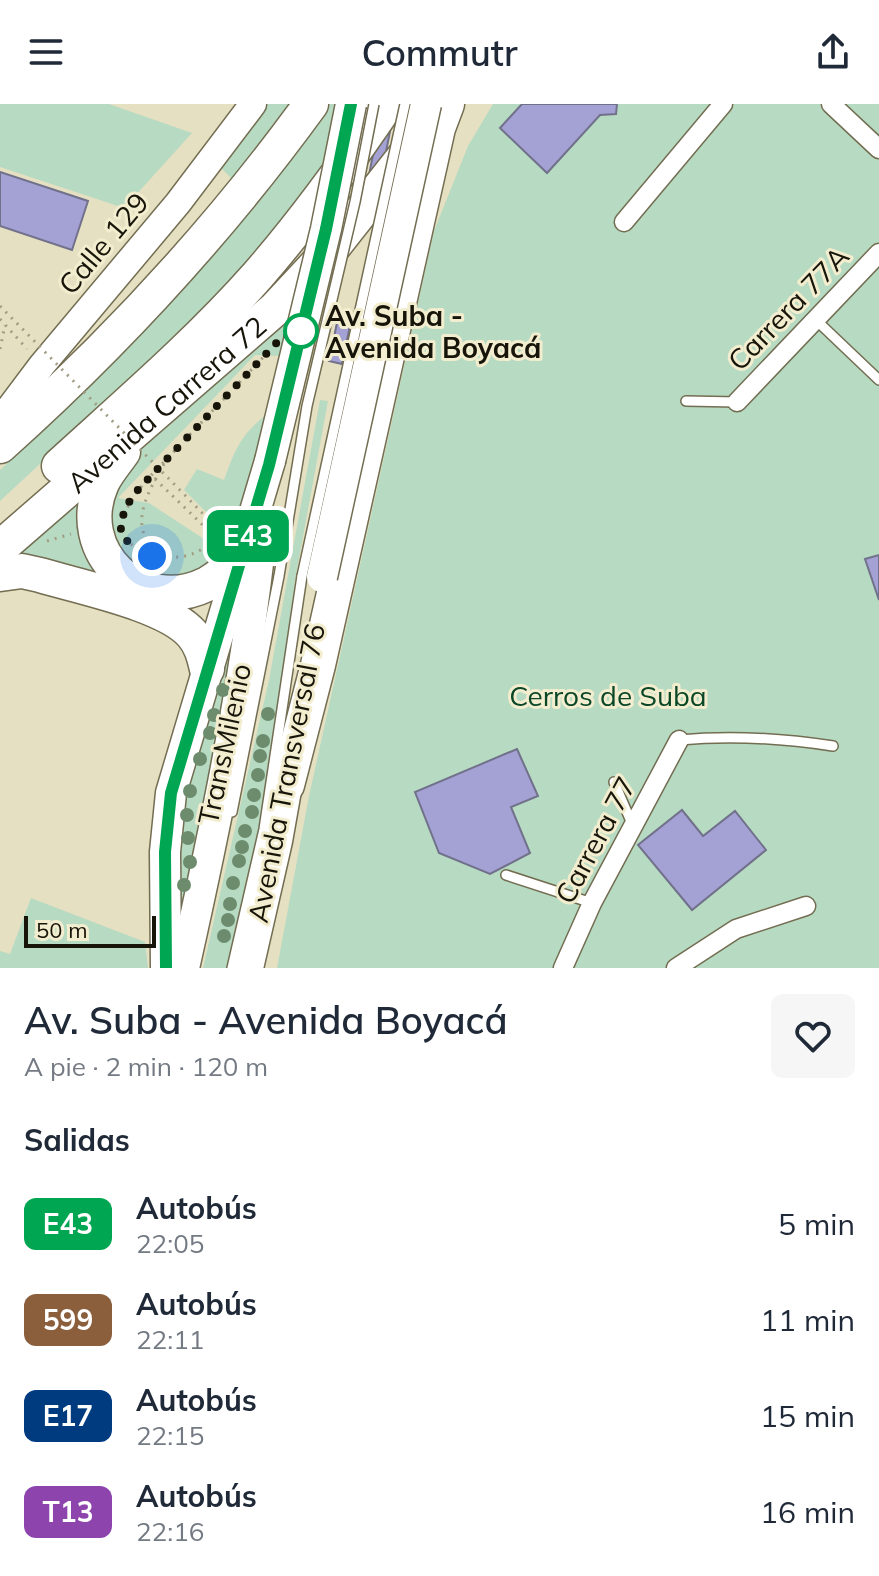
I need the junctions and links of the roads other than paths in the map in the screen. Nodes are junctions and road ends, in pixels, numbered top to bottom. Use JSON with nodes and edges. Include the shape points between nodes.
{"nodes":[{"id":1,"x":253,"y":104,"type":"edge"},
{"id":2,"x":283,"y":104,"type":"edge"},
{"id":3,"x":311,"y":104,"type":"edge"},
{"id":4,"x":351,"y":104,"type":"edge"},
{"id":5,"x":374,"y":104,"type":"edge"},
{"id":6,"x":387,"y":104,"type":"edge"},
{"id":7,"x":405,"y":104,"type":"edge"},
{"id":8,"x":426,"y":104,"type":"edge"},
{"id":9,"x":446,"y":104,"type":"edge"},
{"id":10,"x":723,"y":104,"type":"edge"},
{"id":11,"x":840,"y":107,"type":"edge"},
{"id":12,"x":879,"y":149,"type":"edge"},
{"id":13,"x":354,"y":220,"type":"junction"},
{"id":14,"x":624,"y":222,"type":"dead end"},
{"id":15,"x":879,"y":253,"type":"edge"},
{"id":16,"x":816,"y":320,"type":"junction"},
{"id":17,"x":879,"y":380,"type":"edge"},
{"id":18,"x":686,"y":401,"type":"dead end"},
{"id":19,"x":737,"y":402,"type":"joint"},
{"id":20,"x":153,"y":416,"type":"junction"},
{"id":21,"x":0,"y":421,"type":"edge"},
{"id":22,"x":0,"y":433,"type":"edge"},
{"id":23,"x":0,"y":446,"type":"edge"},
{"id":24,"x":270,"y":463,"type":"junction"},
{"id":25,"x":0,"y":520,"type":"edge"},
{"id":26,"x":0,"y":548,"type":"edge"},
{"id":27,"x":244,"y":551,"type":"junction"},
{"id":28,"x":0,"y":574,"type":"edge"},
{"id":29,"x":312,"y":577,"type":"junction"},
{"id":30,"x":207,"y":669,"type":"junction"},
{"id":31,"x":679,"y":740,"type":"joint"},
{"id":32,"x":833,"y":746,"type":"dead end"},
{"id":33,"x":614,"y":782,"type":"dead end"},
{"id":34,"x":287,"y":785,"type":"junction"},
{"id":35,"x":231,"y":819,"type":"dead end"},
{"id":36,"x":633,"y":826,"type":"junction"},
{"id":37,"x":506,"y":875,"type":"dead end"},
{"id":38,"x":592,"y":903,"type":"junction"},
{"id":39,"x":806,"y":906,"type":"dead end"},
{"id":40,"x":166,"y":968,"type":"edge"},
{"id":41,"x":184,"y":968,"type":"edge"},
{"id":42,"x":232,"y":968,"type":"edge"},
{"id":43,"x":248,"y":968,"type":"edge"},
{"id":44,"x":563,"y":968,"type":"edge"},
{"id":45,"x":676,"y":968,"type":"edge"}],
"edges":[{"from":1,"to":21,"type":"main road","name":"Calle 129"},
{"from":2,"to":22,"type":"highway","via":[[239,162]]},
{"from":3,"to":23,"type":"highway","via":[[215,225]]},
{"from":4,"to":24,"type":"main road","bridge":true},
{"from":5,"to":35,"type":"lane","name":"TransMilenio","bridge":true,"via":[[307,406]]},
{"from":6,"to":25,"type":"highway","name":"Avenida Carrera 72","via":[[309,213],[228,307]]},
{"from":7,"to":29,"type":"lane","name":"TransMilenio","bridge":true},
{"from":8,"to":13,"type":"highway"},
{"from":8,"to":29,"type":"main road","name":"Avenida Transversal 76","bridge":true},
{"from":9,"to":13,"type":"highway","name":"Avenida Carrera 72"},
{"from":9,"to":34,"type":"highway"},
{"from":10,"to":14,"type":"street"},
{"from":11,"to":12,"type":"street"},
{"from":13,"to":20,"type":"highway","name":"Avenida Carrera 72","via":[[275,309]]},
{"from":15,"to":16,"type":"street","name":"Carrera 77A"},
{"from":16,"to":17,"type":"lane"},
{"from":16,"to":19,"type":"street","name":"Carrera 77A"},
{"from":18,"to":19,"type":"lane"},
{"from":20,"to":26,"type":"highway","name":"Avenida Carrera 72"},
{"from":20,"to":27,"type":"highway","via":[[115,463],[99,493],[97,537],[111,566],[139,587],[171,593],[209,583]]},
{"from":24,"to":27,"type":"main road"},
{"from":24,"to":41,"type":"main road","via":[[241,686]]},
{"from":27,"to":30,"type":"main road"},
{"from":28,"to":30,"type":"highway","via":[[40,575],[163,613],[192,634]]},
{"from":29,"to":34,"type":"main road","name":"Avenida Transversal 76"},
{"from":29,"to":42,"type":"lane","name":"TransMilenio"},
{"from":30,"to":40,"type":"main road","via":[[168,817]]},
{"from":31,"to":32,"type":"lane","via":[[729,736]]},
{"from":31,"to":36,"type":"street","name":"Carrera 77"},
{"from":33,"to":36,"type":"lane"},
{"from":34,"to":43,"type":"main road","name":"Avenida Transversal 76"},
{"from":36,"to":38,"type":"street","name":"Carrera 77"},
{"from":37,"to":38,"type":"lane"},
{"from":38,"to":44,"type":"street","name":"Carrera 77"},
{"from":39,"to":45,"type":"street","via":[[736,929]]}]}
